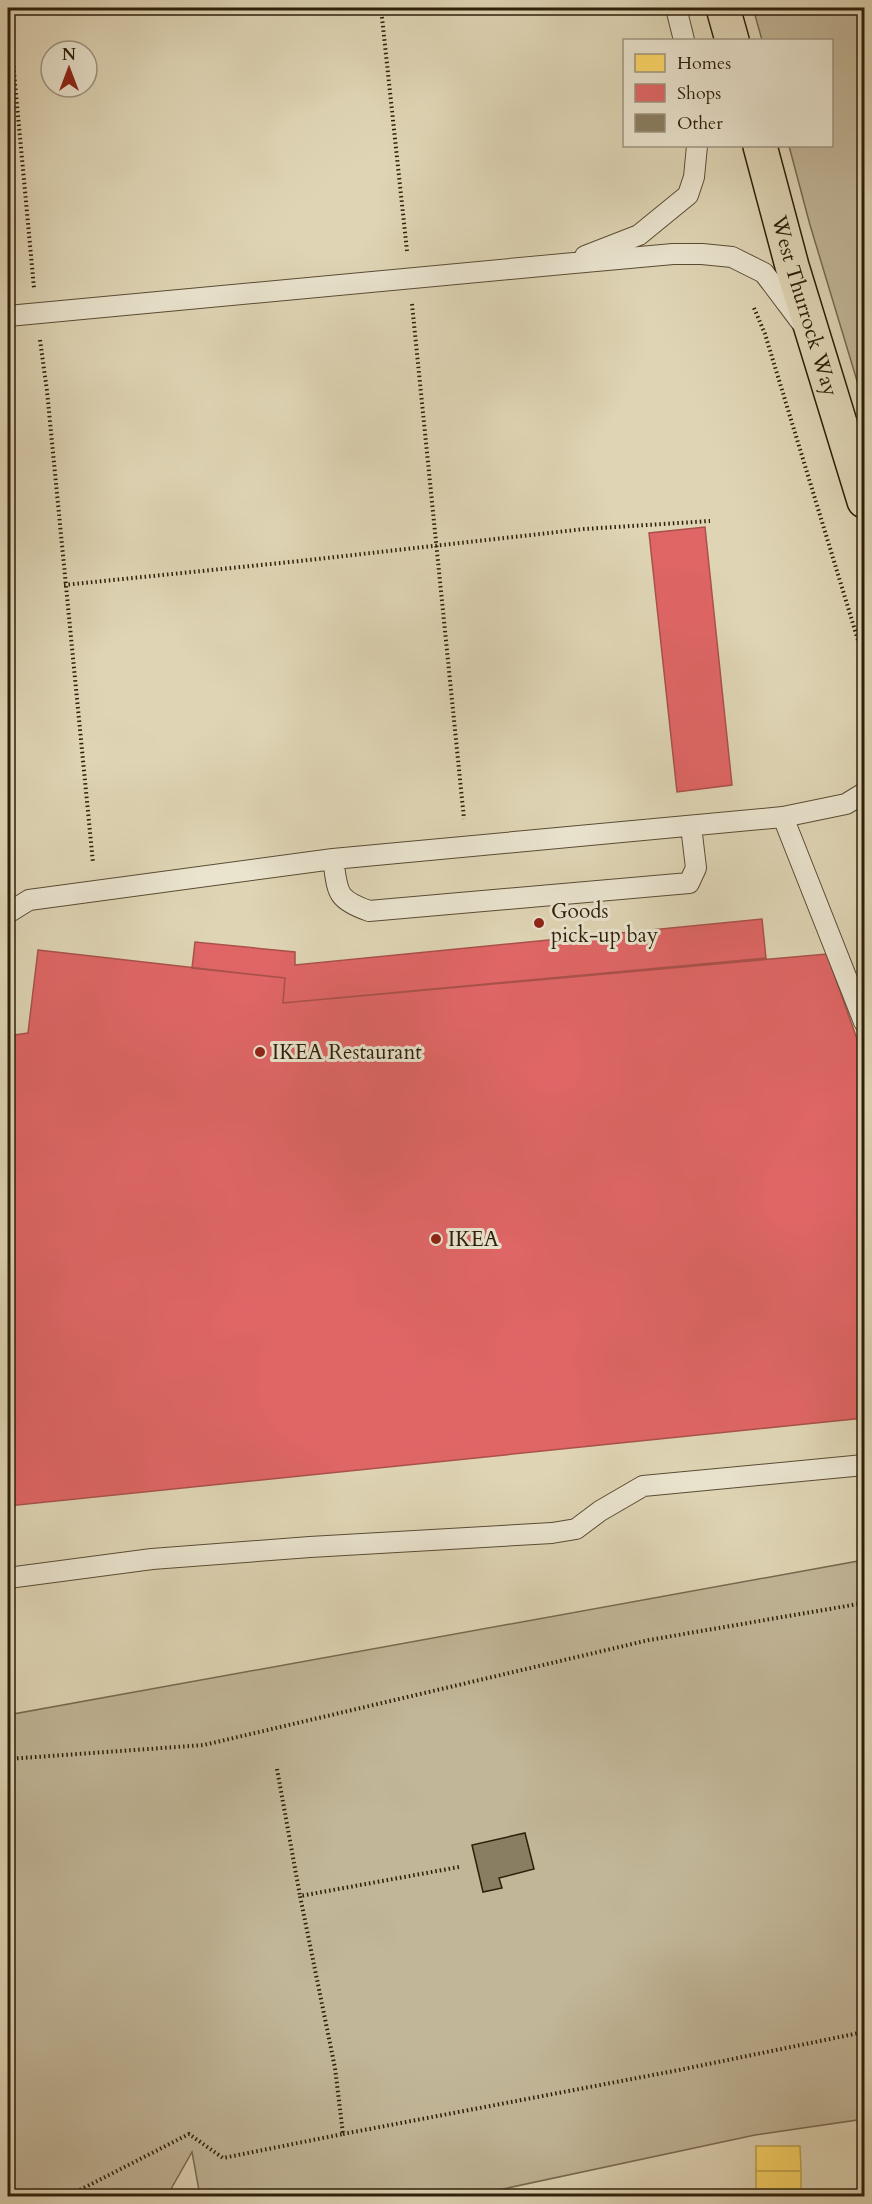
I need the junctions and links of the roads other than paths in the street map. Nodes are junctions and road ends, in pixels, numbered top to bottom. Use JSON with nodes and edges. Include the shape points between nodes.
{"nodes":[{"id":1,"x":676,"y":8,"type":"edge"},
{"id":2,"x":723,"y":8,"type":"edge"},
{"id":3,"x":684,"y":39,"type":"edge"},
{"id":4,"x":732,"y":39,"type":"edge"},
{"id":5,"x":697,"y":147,"type":"edge"},
{"id":6,"x":760,"y":147,"type":"edge"},
{"id":7,"x":562,"y":264,"type":"junction"},
{"id":8,"x":8,"y":316,"type":"edge"},
{"id":9,"x":815,"y":341,"type":"junction"},
{"id":10,"x":864,"y":501,"type":"edge"},
{"id":11,"x":864,"y":793,"type":"edge"},
{"id":12,"x":783,"y":817,"type":"junction"},
{"id":13,"x":691,"y":826,"type":"junction"},
{"id":14,"x":333,"y":859,"type":"junction"},
{"id":15,"x":8,"y":913,"type":"edge"},
{"id":16,"x":864,"y":1022,"type":"edge"},
{"id":17,"x":864,"y":1465,"type":"edge"},
{"id":18,"x":8,"y":1578,"type":"edge"}],
"edges":[{"from":1,"to":3,"type":"lane"},
{"from":2,"to":4,"type":"main road"},
{"from":5,"to":7,"type":"lane","via":[[688,195],[639,235]]},
{"from":6,"to":9,"type":"main road","name":"West Thurrock Way"},
{"from":7,"to":8,"type":"lane"},
{"from":7,"to":9,"type":"lane","via":[[673,254],[732,256],[764,273]]},
{"from":9,"to":10,"type":"main road","name":"West Thurrock Way"},
{"from":11,"to":12,"type":"lane","via":[[846,804]]},
{"from":12,"to":13,"type":"lane"},
{"from":12,"to":16,"type":"lane"},
{"from":13,"to":14,"type":"lane"},
{"from":13,"to":14,"type":"lane","via":[[696,868],[689,883],[369,911],[349,904],[338,889]]},
{"from":14,"to":15,"type":"lane","via":[[29,900]]},
{"from":17,"to":18,"type":"lane","via":[[643,1486],[576,1529],[552,1533],[152,1559]]}]}
